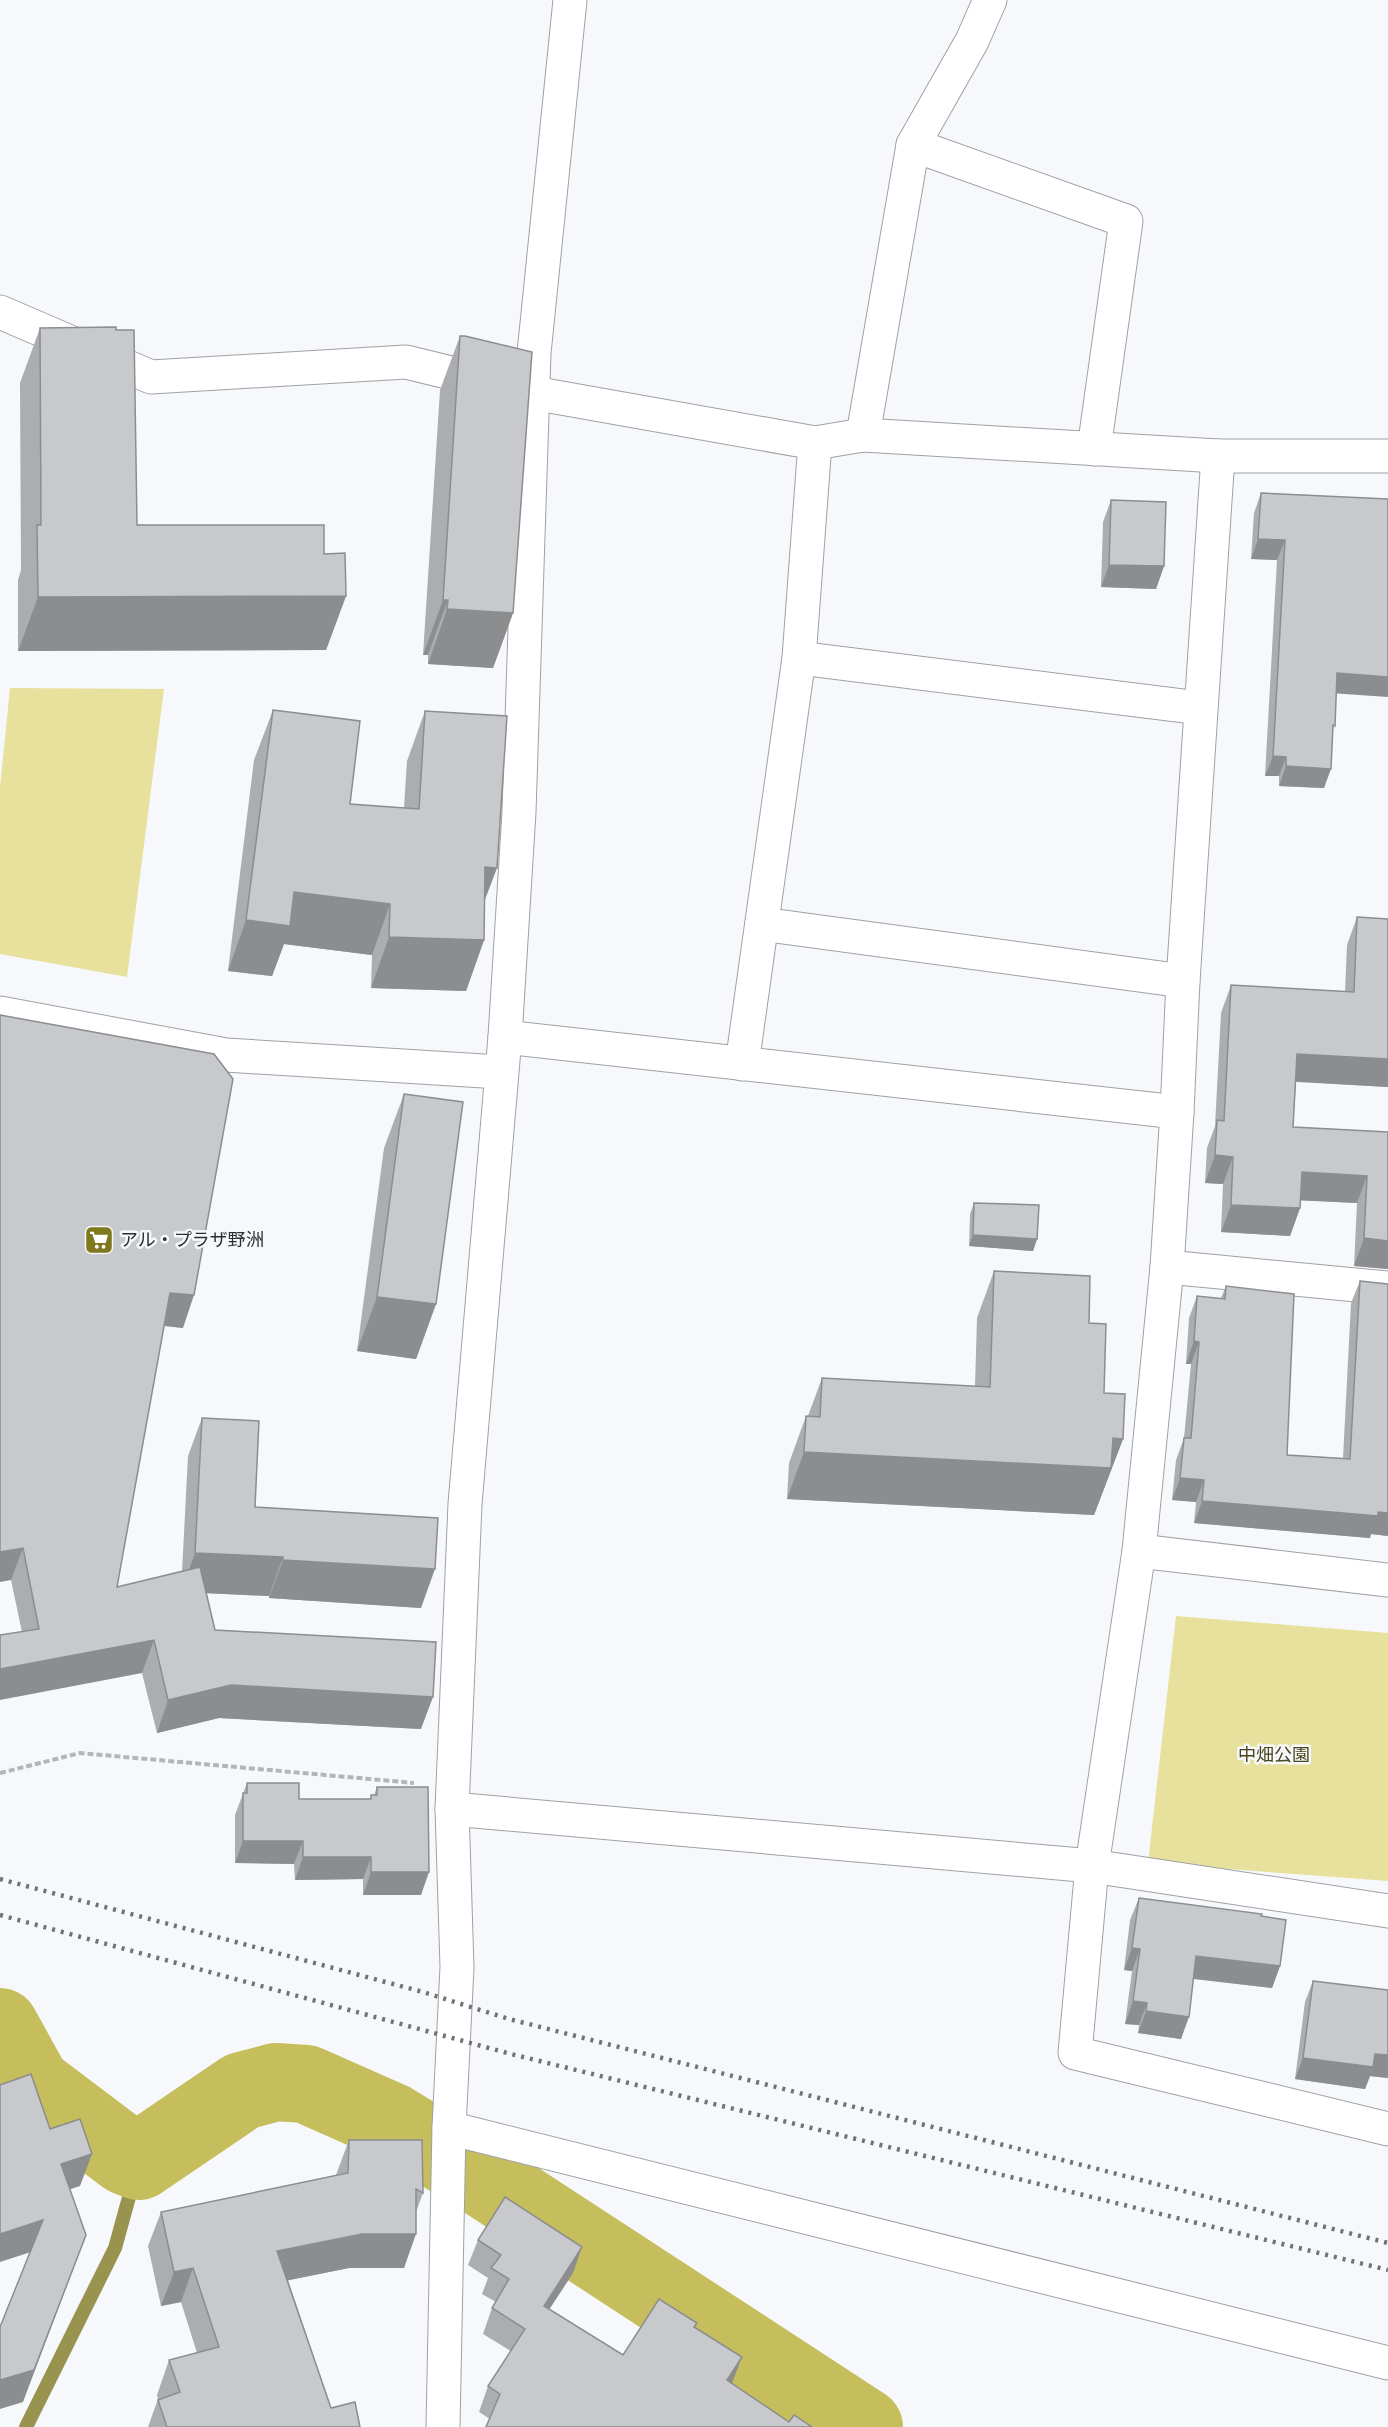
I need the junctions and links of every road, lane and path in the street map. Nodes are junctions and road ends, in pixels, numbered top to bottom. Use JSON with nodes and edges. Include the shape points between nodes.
{"nodes":[{"id":1,"x":570,"y":0,"type":"edge"},
{"id":2,"x":990,"y":0,"type":"edge"},
{"id":3,"x":913,"y":145,"type":"junction"},
{"id":4,"x":0,"y":312,"type":"edge"},
{"id":5,"x":533,"y":393,"type":"junction"},
{"id":6,"x":863,"y":435,"type":"junction"},
{"id":7,"x":815,"y":443,"type":"junction"},
{"id":8,"x":1094,"y":449,"type":"junction"},
{"id":9,"x":1218,"y":456,"type":"junction"},
{"id":10,"x":1388,"y":456,"type":"edge"},
{"id":11,"x":799,"y":658,"type":"junction"},
{"id":12,"x":1200,"y":708,"type":"junction"},
{"id":13,"x":762,"y":924,"type":"junction"},
{"id":14,"x":1183,"y":981,"type":"junction"},
{"id":15,"x":0,"y":1013,"type":"edge"},
{"id":16,"x":505,"y":1037,"type":"junction"},
{"id":17,"x":742,"y":1064,"type":"junction"},
{"id":18,"x":501,"y":1072,"type":"junction"},
{"id":19,"x":1177,"y":1112,"type":"junction"},
{"id":20,"x":1167,"y":1267,"type":"junction"},
{"id":21,"x":1388,"y":1288,"type":"edge"},
{"id":22,"x":1139,"y":1551,"type":"junction"},
{"id":23,"x":1388,"y":1580,"type":"edge"},
{"id":24,"x":0,"y":1773,"type":"edge"},
{"id":25,"x":453,"y":1798,"type":"junction"},
{"id":26,"x":1092,"y":1866,"type":"junction"},
{"id":27,"x":1388,"y":1911,"type":"edge"},
{"id":28,"x":449,"y":2128,"type":"junction"},
{"id":29,"x":1388,"y":2129,"type":"edge"},
{"id":30,"x":1388,"y":2363,"type":"edge"},
{"id":31,"x":443,"y":2427,"type":"edge"}],
"edges":[{"from":1,"to":5,"type":"street"},
{"from":2,"to":3,"type":"street","via":[[972,41]]},
{"from":3,"to":6,"type":"street"},
{"from":3,"to":8,"type":"street","via":[[1126,221]]},
{"from":4,"to":5,"type":"street","via":[[151,377],[406,362]]},
{"from":5,"to":7,"type":"street"},
{"from":5,"to":16,"type":"street","via":[[519,812]]},
{"from":6,"to":7,"type":"street"},
{"from":6,"to":8,"type":"street"},
{"from":7,"to":11,"type":"street"},
{"from":8,"to":9,"type":"street"},
{"from":9,"to":10,"type":"street"},
{"from":9,"to":12,"type":"street"},
{"from":11,"to":12,"type":"street"},
{"from":11,"to":13,"type":"street"},
{"from":12,"to":14,"type":"street"},
{"from":13,"to":14,"type":"street"},
{"from":13,"to":17,"type":"street"},
{"from":14,"to":19,"type":"street"},
{"from":15,"to":18,"type":"street","via":[[226,1055]]},
{"from":16,"to":17,"type":"street"},
{"from":16,"to":18,"type":"street"},
{"from":17,"to":19,"type":"street"},
{"from":18,"to":25,"type":"street","via":[[465,1504]]},
{"from":19,"to":20,"type":"street"},
{"from":20,"to":21,"type":"street"},
{"from":20,"to":22,"type":"street"},
{"from":22,"to":23,"type":"street"},
{"from":22,"to":26,"type":"street"},
{"from":24,"to":25,"type":"path","via":[[80,1753]]},
{"from":25,"to":26,"type":"street"},
{"from":25,"to":28,"type":"street","via":[[457,1966]]},
{"from":26,"to":27,"type":"street"},
{"from":26,"to":29,"type":"street","via":[[1075,2053]]},
{"from":28,"to":30,"type":"street"},
{"from":28,"to":31,"type":"street"}]}
